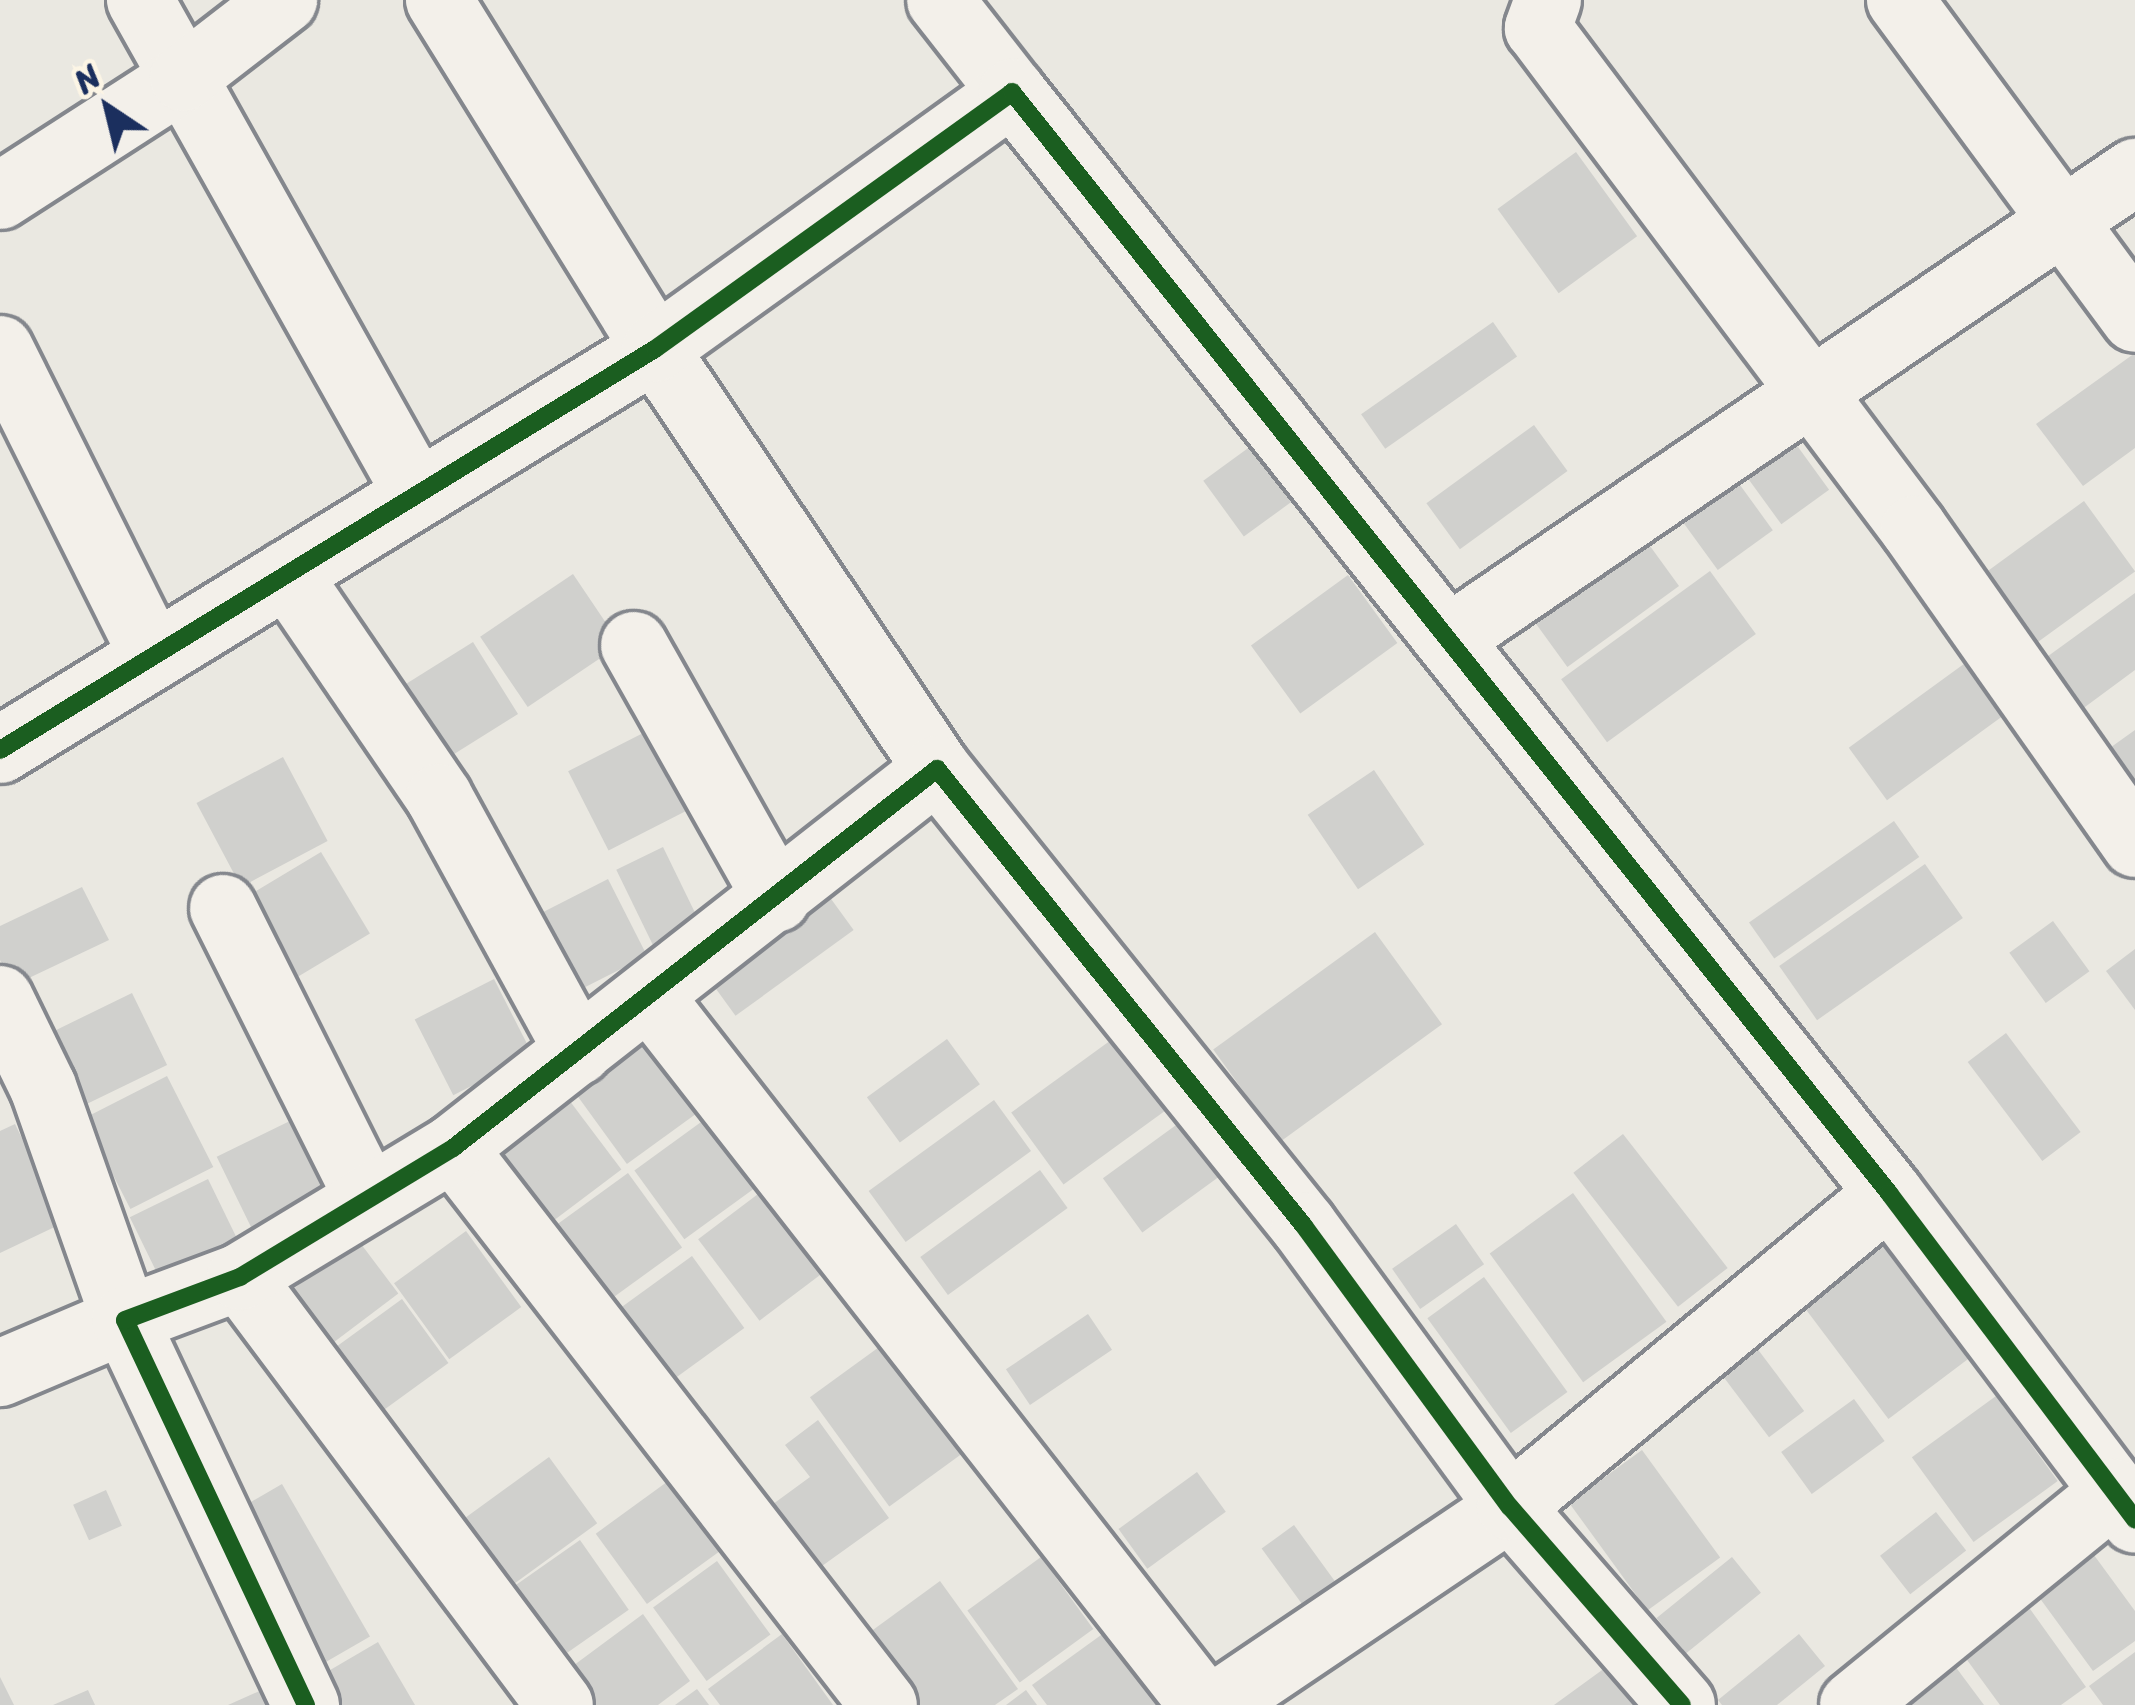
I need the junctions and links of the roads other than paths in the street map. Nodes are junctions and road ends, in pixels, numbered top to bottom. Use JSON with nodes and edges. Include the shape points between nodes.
{"nodes":[{"id":1,"x":140,"y":0,"type":"edge"},
{"id":2,"x":284,"y":0,"type":"edge"},
{"id":3,"x":439,"y":0,"type":"edge"},
{"id":4,"x":1548,"y":0,"type":"edge"},
{"id":5,"x":1900,"y":0,"type":"edge"},
{"id":6,"x":945,"y":2,"type":"edge"},
{"id":7,"x":184,"y":78,"type":"junction"},
{"id":8,"x":1012,"y":92,"type":"junction"},
{"id":9,"x":2135,"y":172,"type":"edge"},
{"id":10,"x":0,"y":196,"type":"edge"},
{"id":11,"x":2060,"y":222,"type":"junction"},
{"id":12,"x":2135,"y":319,"type":"edge"},
{"id":13,"x":0,"y":349,"type":"edge"},
{"id":14,"x":656,"y":349,"type":"junction"},
{"id":15,"x":1811,"y":394,"type":"junction"},
{"id":16,"x":417,"y":494,"type":"junction"},
{"id":17,"x":287,"y":574,"type":"junction"},
{"id":18,"x":1448,"y":639,"type":"junction"},
{"id":19,"x":634,"y":645,"type":"dead end"},
{"id":20,"x":153,"y":656,"type":"junction"},
{"id":21,"x":0,"y":750,"type":"edge"},
{"id":22,"x":937,"y":769,"type":"junction"},
{"id":23,"x":2135,"y":844,"type":"edge"},
{"id":24,"x":777,"y":899,"type":"junction"},
{"id":25,"x":224,"y":908,"type":"dead end"},
{"id":26,"x":650,"y":997,"type":"junction"},
{"id":27,"x":0,"y":999,"type":"edge"},
{"id":28,"x":578,"y":1051,"type":"junction"},
{"id":29,"x":22,"y":1097,"type":"edge"},
{"id":30,"x":453,"y":1148,"type":"junction"},
{"id":31,"x":1889,"y":1193,"type":"junction"},
{"id":32,"x":368,"y":1196,"type":"junction"},
{"id":33,"x":240,"y":1276,"type":"junction"},
{"id":34,"x":125,"y":1320,"type":"junction"},
{"id":35,"x":0,"y":1373,"type":"edge"},
{"id":36,"x":2125,"y":1506,"type":"edge"},
{"id":37,"x":1510,"y":1507,"type":"junction"},
{"id":38,"x":306,"y":1705,"type":"edge"},
{"id":39,"x":560,"y":1705,"type":"edge"},
{"id":40,"x":884,"y":1705,"type":"edge"},
{"id":41,"x":1203,"y":1705,"type":"edge"},
{"id":42,"x":1217,"y":1705,"type":"edge"},
{"id":43,"x":1682,"y":1705,"type":"edge"},
{"id":44,"x":1853,"y":1705,"type":"edge"}],
"edges":[{"from":1,"to":7,"type":"street"},
{"from":2,"to":7,"type":"street"},
{"from":3,"to":14,"type":"street"},
{"from":4,"to":15,"type":"street","via":[[1538,28]]},
{"from":5,"to":11,"type":"street"},
{"from":6,"to":8,"type":"street"},
{"from":7,"to":10,"type":"street"},
{"from":7,"to":16,"type":"street"},
{"from":8,"to":14,"type":"street"},
{"from":8,"to":18,"type":"street"},
{"from":9,"to":11,"type":"street"},
{"from":11,"to":12,"type":"street"},
{"from":11,"to":15,"type":"street"},
{"from":13,"to":20,"type":"street"},
{"from":14,"to":16,"type":"street"},
{"from":14,"to":22,"type":"street"},
{"from":15,"to":18,"type":"street"},
{"from":15,"to":23,"type":"street"},
{"from":16,"to":17,"type":"street"},
{"from":17,"to":20,"type":"street"},
{"from":17,"to":28,"type":"street","via":[[439,797]]},
{"from":18,"to":31,"type":"street"},
{"from":19,"to":24,"type":"street"},
{"from":20,"to":21,"type":"street"},
{"from":22,"to":24,"type":"street"},
{"from":22,"to":37,"type":"street","via":[[1304,1226]]},
{"from":24,"to":26,"type":"street"},
{"from":25,"to":32,"type":"street"},
{"from":26,"to":28,"type":"street"},
{"from":26,"to":41,"type":"street"},
{"from":27,"to":29,"type":"street"},
{"from":28,"to":30,"type":"street"},
{"from":29,"to":34,"type":"street"},
{"from":30,"to":32,"type":"street"},
{"from":30,"to":40,"type":"street"},
{"from":31,"to":36,"type":"street"},
{"from":31,"to":37,"type":"street"},
{"from":32,"to":33,"type":"street"},
{"from":33,"to":34,"type":"street"},
{"from":33,"to":39,"type":"street"},
{"from":34,"to":35,"type":"street"},
{"from":34,"to":38,"type":"street"},
{"from":36,"to":44,"type":"street"},
{"from":37,"to":42,"type":"street"},
{"from":37,"to":43,"type":"street"}]}
